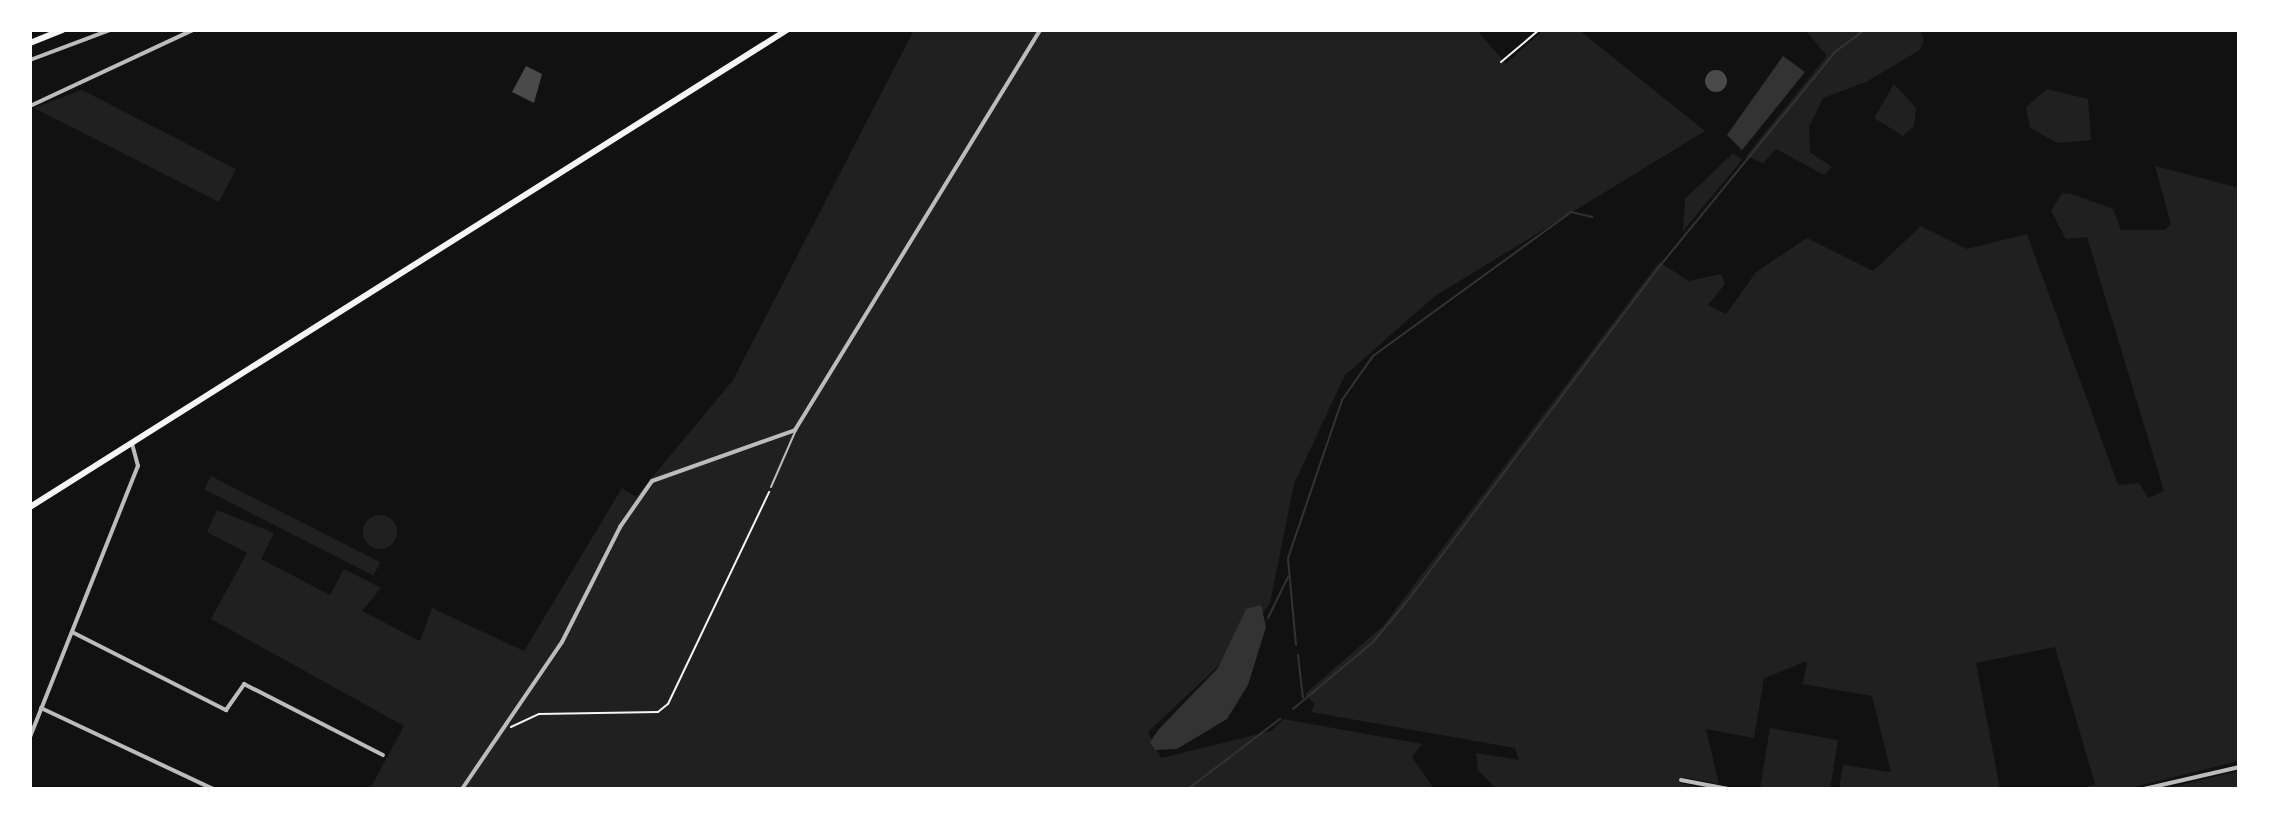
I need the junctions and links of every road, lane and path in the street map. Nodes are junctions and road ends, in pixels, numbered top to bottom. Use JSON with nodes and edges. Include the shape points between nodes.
{"nodes":[{"id":1,"x":63,"y":30,"type":"edge"},
{"id":2,"x":110,"y":30,"type":"edge"},
{"id":3,"x":193,"y":30,"type":"edge"},
{"id":4,"x":787,"y":30,"type":"edge"},
{"id":5,"x":1040,"y":30,"type":"edge"},
{"id":6,"x":1539,"y":30,"type":"edge"},
{"id":7,"x":30,"y":43,"type":"edge"},
{"id":8,"x":30,"y":60,"type":"edge"},
{"id":9,"x":1501,"y":62,"type":"dead end"},
{"id":10,"x":30,"y":106,"type":"edge"},
{"id":11,"x":795,"y":430,"type":"junction"},
{"id":12,"x":132,"y":444,"type":"junction"},
{"id":13,"x":771,"y":487,"type":"joint"},
{"id":14,"x":30,"y":507,"type":"edge"},
{"id":15,"x":72,"y":632,"type":"junction"},
{"id":16,"x":41,"y":708,"type":"junction"},
{"id":17,"x":493,"y":735,"type":"junction"},
{"id":18,"x":30,"y":737,"type":"edge"},
{"id":19,"x":383,"y":755,"type":"dead end"},
{"id":20,"x":2239,"y":767,"type":"edge"},
{"id":21,"x":1681,"y":780,"type":"dead end"},
{"id":22,"x":213,"y":789,"type":"edge"},
{"id":23,"x":462,"y":789,"type":"edge"},
{"id":24,"x":1728,"y":789,"type":"edge"},
{"id":25,"x":2144,"y":789,"type":"edge"}],
"edges":[{"from":1,"to":7,"type":"main road"},
{"from":2,"to":8,"type":"street"},
{"from":3,"to":10,"type":"street"},
{"from":4,"to":12,"type":"main road"},
{"from":5,"to":11,"type":"street"},
{"from":6,"to":9,"type":"path"},
{"from":11,"to":13,"type":"lane"},
{"from":11,"to":17,"type":"street","via":[[663,472],[652,481],[620,527],[562,642]]},
{"from":12,"to":14,"type":"main road"},
{"from":12,"to":15,"type":"street","via":[[138,466]]},
{"from":13,"to":17,"type":"path","via":[[668,704],[658,712],[539,714]]},
{"from":15,"to":16,"type":"street"},
{"from":15,"to":19,"type":"street","via":[[226,710],[244,684]]},
{"from":16,"to":18,"type":"street"},
{"from":16,"to":22,"type":"street"},
{"from":17,"to":23,"type":"street"},
{"from":20,"to":25,"type":"street"},
{"from":21,"to":24,"type":"street"}]}
